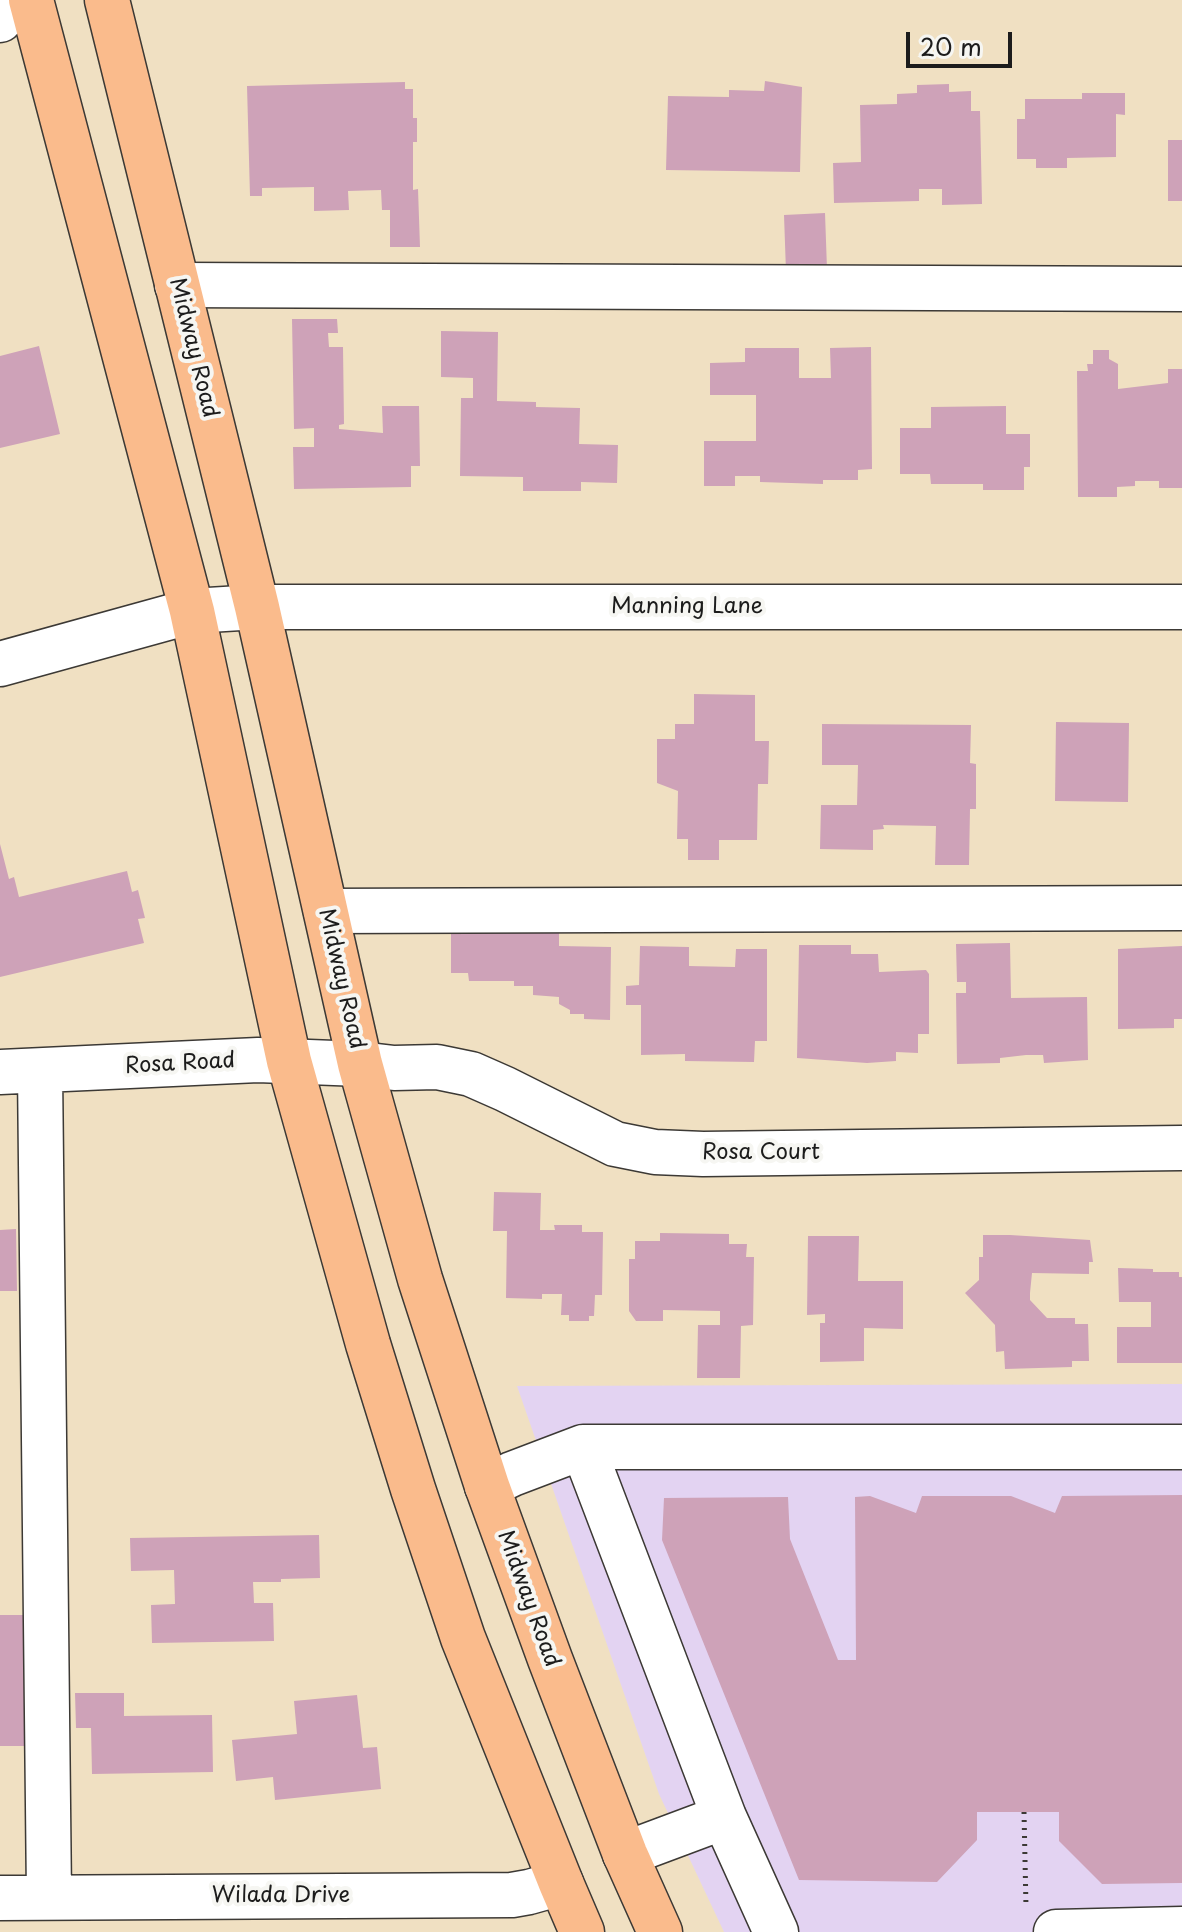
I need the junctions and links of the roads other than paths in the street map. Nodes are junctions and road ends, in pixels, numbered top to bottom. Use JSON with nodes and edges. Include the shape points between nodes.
{"nodes":[{"id":1,"x":16,"y":0,"type":"edge"},
{"id":2,"x":31,"y":0,"type":"edge"},
{"id":3,"x":107,"y":0,"type":"edge"},
{"id":4,"x":0,"y":20,"type":"edge"},
{"id":5,"x":177,"y":285,"type":"junction"},
{"id":6,"x":1182,"y":289,"type":"edge"},
{"id":7,"x":257,"y":607,"type":"junction"},
{"id":8,"x":1182,"y":607,"type":"edge"},
{"id":9,"x":192,"y":611,"type":"junction"},
{"id":10,"x":0,"y":664,"type":"edge"},
{"id":11,"x":1182,"y":908,"type":"edge"},
{"id":12,"x":326,"y":911,"type":"junction"},
{"id":13,"x":289,"y":1061,"type":"junction"},
{"id":14,"x":360,"y":1064,"type":"junction"},
{"id":15,"x":20,"y":1072,"type":"edge"},
{"id":16,"x":1181,"y":1148,"type":"edge"},
{"id":17,"x":583,"y":1447,"type":"junction"},
{"id":18,"x":1182,"y":1447,"type":"edge"},
{"id":19,"x":487,"y":1486,"type":"junction"},
{"id":20,"x":724,"y":1817,"type":"junction"},
{"id":21,"x":625,"y":1854,"type":"junction"},
{"id":22,"x":561,"y":1883,"type":"junction"},
{"id":23,"x":49,"y":1897,"type":"junction"},
{"id":24,"x":0,"y":1898,"type":"edge"},
{"id":25,"x":1041,"y":1924,"type":"edge"},
{"id":26,"x":1182,"y":1929,"type":"edge"},
{"id":27,"x":1129,"y":1931,"type":"edge"},
{"id":28,"x":582,"y":1932,"type":"edge"},
{"id":29,"x":660,"y":1932,"type":"edge"},
{"id":30,"x":776,"y":1932,"type":"edge"}],
"edges":[{"from":1,"to":4,"type":"street"},
{"from":2,"to":9,"type":"main road"},
{"from":3,"to":5,"type":"main road","name":"Midway Road"},
{"from":5,"to":6,"type":"street"},
{"from":5,"to":7,"type":"main road","name":"Midway Road"},
{"from":7,"to":8,"type":"street","name":"Manning Lane"},
{"from":7,"to":9,"type":"street","name":"Manning Lane"},
{"from":7,"to":12,"type":"main road","name":"Midway Road"},
{"from":9,"to":10,"type":"street","name":"Manning Lane"},
{"from":9,"to":13,"type":"main road"},
{"from":11,"to":12,"type":"street"},
{"from":12,"to":14,"type":"main road","name":"Midway Road"},
{"from":13,"to":14,"type":"street","name":"Rosa Road"},
{"from":13,"to":15,"type":"street","name":"Rosa Road"},
{"from":13,"to":22,"type":"main road","via":[[413,1489],[463,1638]]},
{"from":14,"to":16,"type":"street","name":"Rosa Court","via":[[471,1074],[615,1144],[655,1152]]},
{"from":14,"to":19,"type":"main road","name":"Midway Road","via":[[420,1279]]},
{"from":15,"to":23,"type":"street"},
{"from":17,"to":18,"type":"street"},
{"from":17,"to":19,"type":"street"},
{"from":17,"to":20,"type":"street"},
{"from":19,"to":21,"type":"main road","name":"Midway Road"},
{"from":20,"to":21,"type":"street"},
{"from":20,"to":30,"type":"street"},
{"from":21,"to":22,"type":"main road"},
{"from":21,"to":29,"type":"main road","name":"Midway Road"},
{"from":22,"to":23,"type":"street","name":"Wilada Drive","via":[[512,1895]]},
{"from":22,"to":28,"type":"main road"},
{"from":23,"to":24,"type":"street","name":"Wilada Drive"},
{"from":25,"to":27,"type":"street"},
{"from":26,"to":27,"type":"street"}]}
